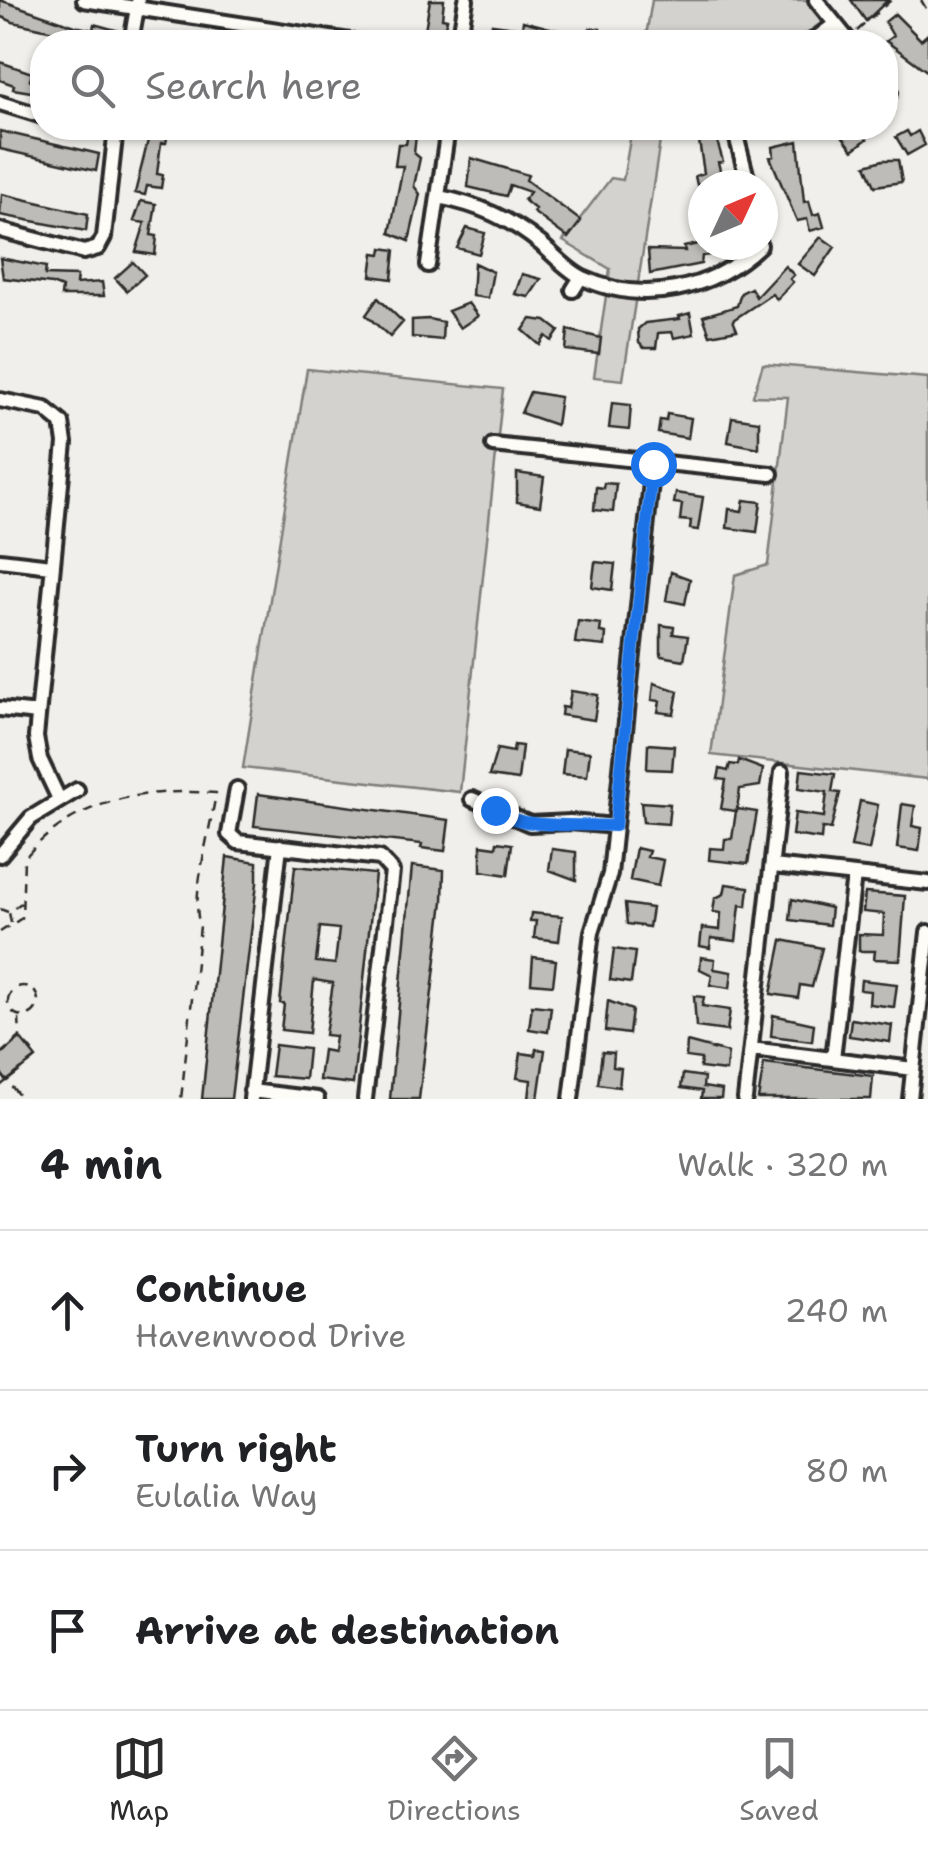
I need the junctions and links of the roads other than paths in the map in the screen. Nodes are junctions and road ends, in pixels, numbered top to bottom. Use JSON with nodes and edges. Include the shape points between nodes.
{"nodes":[{"id":1,"x":84,"y":0,"type":"edge"},
{"id":2,"x":466,"y":0,"type":"edge"},
{"id":3,"x":816,"y":0,"type":"edge"},
{"id":4,"x":137,"y":4,"type":"edge"},
{"id":5,"x":835,"y":24,"type":"junction"},
{"id":6,"x":133,"y":30,"type":"edge"},
{"id":7,"x":287,"y":30,"type":"edge"},
{"id":8,"x":461,"y":30,"type":"edge"},
{"id":9,"x":827,"y":30,"type":"edge"},
{"id":10,"x":841,"y":30,"type":"edge"},
{"id":11,"x":0,"y":103,"type":"edge"},
{"id":12,"x":30,"y":112,"type":"edge"},
{"id":13,"x":110,"y":140,"type":"edge"},
{"id":14,"x":446,"y":140,"type":"edge"},
{"id":15,"x":737,"y":140,"type":"edge"},
{"id":16,"x":745,"y":170,"type":"edge"},
{"id":17,"x":438,"y":197,"type":"junction"},
{"id":18,"x":0,"y":230,"type":"edge"},
{"id":19,"x":744,"y":260,"type":"edge"},
{"id":20,"x":428,"y":265,"type":"dead end"},
{"id":21,"x":0,"y":400,"type":"edge"},
{"id":22,"x":493,"y":445,"type":"dead end"},
{"id":23,"x":653,"y":464,"type":"junction"},
{"id":24,"x":771,"y":474,"type":"dead end"},
{"id":25,"x":0,"y":560,"type":"edge"},
{"id":26,"x":52,"y":566,"type":"junction"},
{"id":27,"x":0,"y":709,"type":"edge"},
{"id":28,"x":38,"y":713,"type":"junction"},
{"id":29,"x":782,"y":772,"type":"dead end"},
{"id":30,"x":236,"y":789,"type":"dead end"},
{"id":31,"x":77,"y":790,"type":"dead end"},
{"id":32,"x":472,"y":798,"type":"dead end"},
{"id":33,"x":60,"y":799,"type":"junction"},
{"id":34,"x":615,"y":826,"type":"junction"},
{"id":35,"x":280,"y":846,"type":"junction"},
{"id":36,"x":0,"y":854,"type":"edge"},
{"id":37,"x":773,"y":866,"type":"junction"},
{"id":38,"x":854,"y":875,"type":"junction"},
{"id":39,"x":928,"y":883,"type":"edge"},
{"id":40,"x":928,"y":932,"type":"edge"},
{"id":41,"x":751,"y":1049,"type":"junction"},
{"id":42,"x":833,"y":1060,"type":"junction"},
{"id":43,"x":913,"y":1069,"type":"junction"},
{"id":44,"x":251,"y":1095,"type":"edge"},
{"id":45,"x":317,"y":1099,"type":"edge"},
{"id":46,"x":365,"y":1099,"type":"edge"},
{"id":47,"x":571,"y":1099,"type":"edge"},
{"id":48,"x":746,"y":1099,"type":"edge"},
{"id":49,"x":910,"y":1099,"type":"edge"}],
"edges":[{"from":1,"to":4,"type":"street"},
{"from":2,"to":8,"type":"street"},
{"from":3,"to":5,"type":"street"},
{"from":4,"to":6,"type":"street"},
{"from":4,"to":7,"type":"street"},
{"from":5,"to":9,"type":"street"},
{"from":5,"to":10,"type":"street"},
{"from":11,"to":12,"type":"street"},
{"from":13,"to":18,"type":"street","via":[[98,248],[84,252]]},
{"from":14,"to":17,"type":"street"},
{"from":15,"to":16,"type":"street"},
{"from":17,"to":19,"type":"street","via":[[500,215],[577,283],[633,293],[686,287]]},
{"from":17,"to":20,"type":"street"},
{"from":21,"to":26,"type":"street","via":[[46,409],[62,422]]},
{"from":22,"to":23,"type":"street"},
{"from":23,"to":24,"type":"street"},
{"from":23,"to":34,"type":"street"},
{"from":25,"to":26,"type":"street"},
{"from":26,"to":28,"type":"street"},
{"from":27,"to":28,"type":"street"},
{"from":28,"to":33,"type":"street","via":[[40,759]]},
{"from":29,"to":37,"type":"street"},
{"from":30,"to":35,"type":"street","via":[[229,834],[238,842]]},
{"from":31,"to":33,"type":"street"},
{"from":32,"to":34,"type":"street","via":[[530,824]]},
{"from":33,"to":36,"type":"street","via":[[30,818]]},
{"from":34,"to":47,"type":"street","via":[[610,874],[592,932]]},
{"from":35,"to":44,"type":"street"},
{"from":35,"to":46,"type":"street","via":[[388,863]]},
{"from":37,"to":38,"type":"street"},
{"from":37,"to":41,"type":"street"},
{"from":38,"to":39,"type":"street"},
{"from":38,"to":42,"type":"street"},
{"from":40,"to":43,"type":"street"},
{"from":41,"to":42,"type":"street"},
{"from":41,"to":48,"type":"street"},
{"from":42,"to":43,"type":"street"},
{"from":43,"to":49,"type":"street"},
{"from":44,"to":45,"type":"street"}]}
